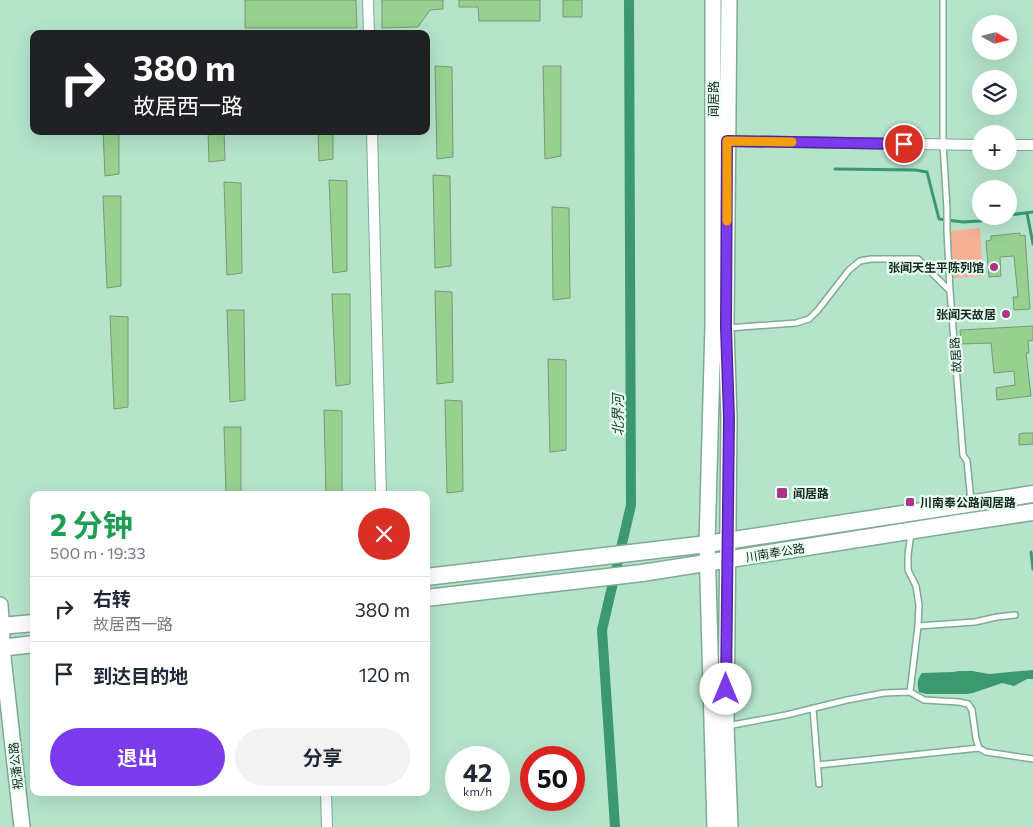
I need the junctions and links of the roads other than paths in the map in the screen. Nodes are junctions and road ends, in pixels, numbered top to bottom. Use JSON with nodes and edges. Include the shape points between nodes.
{"nodes":[{"id":1,"x":368,"y":0,"type":"edge"},
{"id":2,"x":713,"y":0,"type":"edge"},
{"id":3,"x":729,"y":0,"type":"edge"},
{"id":4,"x":943,"y":0,"type":"edge"},
{"id":5,"x":369,"y":30,"type":"edge"},
{"id":6,"x":372,"y":135,"type":"edge"},
{"id":7,"x":727,"y":141,"type":"junction"},
{"id":8,"x":943,"y":144,"type":"junction"},
{"id":9,"x":972,"y":145,"type":"edge"},
{"id":10,"x":1017,"y":145,"type":"edge"},
{"id":11,"x":1032,"y":145,"type":"edge"},
{"id":12,"x":950,"y":291,"type":"junction"},
{"id":13,"x":719,"y":327,"type":"junction"},
{"id":14,"x":381,"y":491,"type":"edge"},
{"id":15,"x":1033,"y":494,"type":"edge"},
{"id":16,"x":971,"y":504,"type":"junction"},
{"id":17,"x":1033,"y":512,"type":"edge"},
{"id":18,"x":912,"y":530,"type":"junction"},
{"id":19,"x":728,"y":540,"type":"junction"},
{"id":20,"x":707,"y":544,"type":"junction"},
{"id":21,"x":727,"y":559,"type":"junction"},
{"id":22,"x":708,"y":562,"type":"junction"},
{"id":23,"x":430,"y":577,"type":"edge"},
{"id":24,"x":430,"y":598,"type":"edge"},
{"id":25,"x":0,"y":605,"type":"edge"},
{"id":26,"x":1015,"y":615,"type":"dead end"},
{"id":27,"x":30,"y":622,"type":"edge"},
{"id":28,"x":1,"y":626,"type":"edge"},
{"id":29,"x":918,"y":626,"type":"junction"},
{"id":30,"x":30,"y":644,"type":"edge"},
{"id":31,"x":0,"y":647,"type":"edge"},
{"id":32,"x":910,"y":692,"type":"junction"},
{"id":33,"x":813,"y":708,"type":"junction"},
{"id":34,"x":719,"y":728,"type":"junction"},
{"id":35,"x":979,"y":748,"type":"junction"},
{"id":36,"x":1033,"y":759,"type":"edge"},
{"id":37,"x":818,"y":764,"type":"junction"},
{"id":38,"x":819,"y":784,"type":"dead end"},
{"id":39,"x":326,"y":796,"type":"edge"},
{"id":40,"x":22,"y":827,"type":"edge"},
{"id":41,"x":327,"y":827,"type":"edge"},
{"id":42,"x":715,"y":827,"type":"edge"},
{"id":43,"x":730,"y":827,"type":"edge"}],
"edges":[{"from":1,"to":5,"type":"street"},
{"from":2,"to":13,"type":"main road","name":"闻居路"},
{"from":3,"to":7,"type":"main road"},
{"from":4,"to":8,"type":"lane","name":"故居路"},
{"from":6,"to":14,"type":"street"},
{"from":7,"to":8,"type":"street"},
{"from":7,"to":13,"type":"main road"},
{"from":8,"to":9,"type":"street"},
{"from":8,"to":12,"type":"lane","name":"故居路"},
{"from":10,"to":11,"type":"street"},
{"from":12,"to":13,"type":"lane","via":[[918,259],[871,259],[860,261],[849,270],[809,319],[796,324]]},
{"from":12,"to":16,"type":"lane","name":"故居路","via":[[963,455],[967,461]]},
{"from":13,"to":19,"type":"main road","via":[[729,418]]},
{"from":13,"to":20,"type":"main road","name":"闻居路"},
{"from":15,"to":16,"type":"main road","name":"川南奉公路"},
{"from":16,"to":19,"type":"main road","name":"川南奉公路"},
{"from":17,"to":18,"type":"main road","name":"川南奉公路"},
{"from":18,"to":21,"type":"main road","name":"川南奉公路"},
{"from":18,"to":29,"type":"lane","via":[[908,570],[916,586]]},
{"from":19,"to":20,"type":"main road","name":"川南奉公路"},
{"from":19,"to":21,"type":"main road"},
{"from":20,"to":22,"type":"main road","name":"闻居路"},
{"from":20,"to":23,"type":"main road","name":"川南奉公路"},
{"from":21,"to":22,"type":"main road","name":"川南奉公路"},
{"from":21,"to":34,"type":"main road"},
{"from":22,"to":24,"type":"main road","name":"川南奉公路","via":[[586,581]]},
{"from":22,"to":34,"type":"main road","name":"闻居路"},
{"from":25,"to":28,"type":"main road","name":"祝潘公路"},
{"from":26,"to":29,"type":"lane"},
{"from":27,"to":28,"type":"main road"},
{"from":28,"to":31,"type":"main road","name":"祝潘公路"},
{"from":29,"to":32,"type":"lane"},
{"from":30,"to":31,"type":"main road"},
{"from":31,"to":40,"type":"main road","name":"祝潘公路"},
{"from":32,"to":33,"type":"lane","via":[[884,693]]},
{"from":32,"to":35,"type":"lane","via":[[924,700],[968,704]]},
{"from":33,"to":34,"type":"lane"},
{"from":33,"to":37,"type":"lane"},
{"from":34,"to":42,"type":"main road","name":"闻居路"},
{"from":34,"to":43,"type":"main road"},
{"from":35,"to":36,"type":"lane","via":[[986,752]]},
{"from":35,"to":37,"type":"lane"},
{"from":37,"to":38,"type":"lane"},
{"from":39,"to":41,"type":"street"}]}
